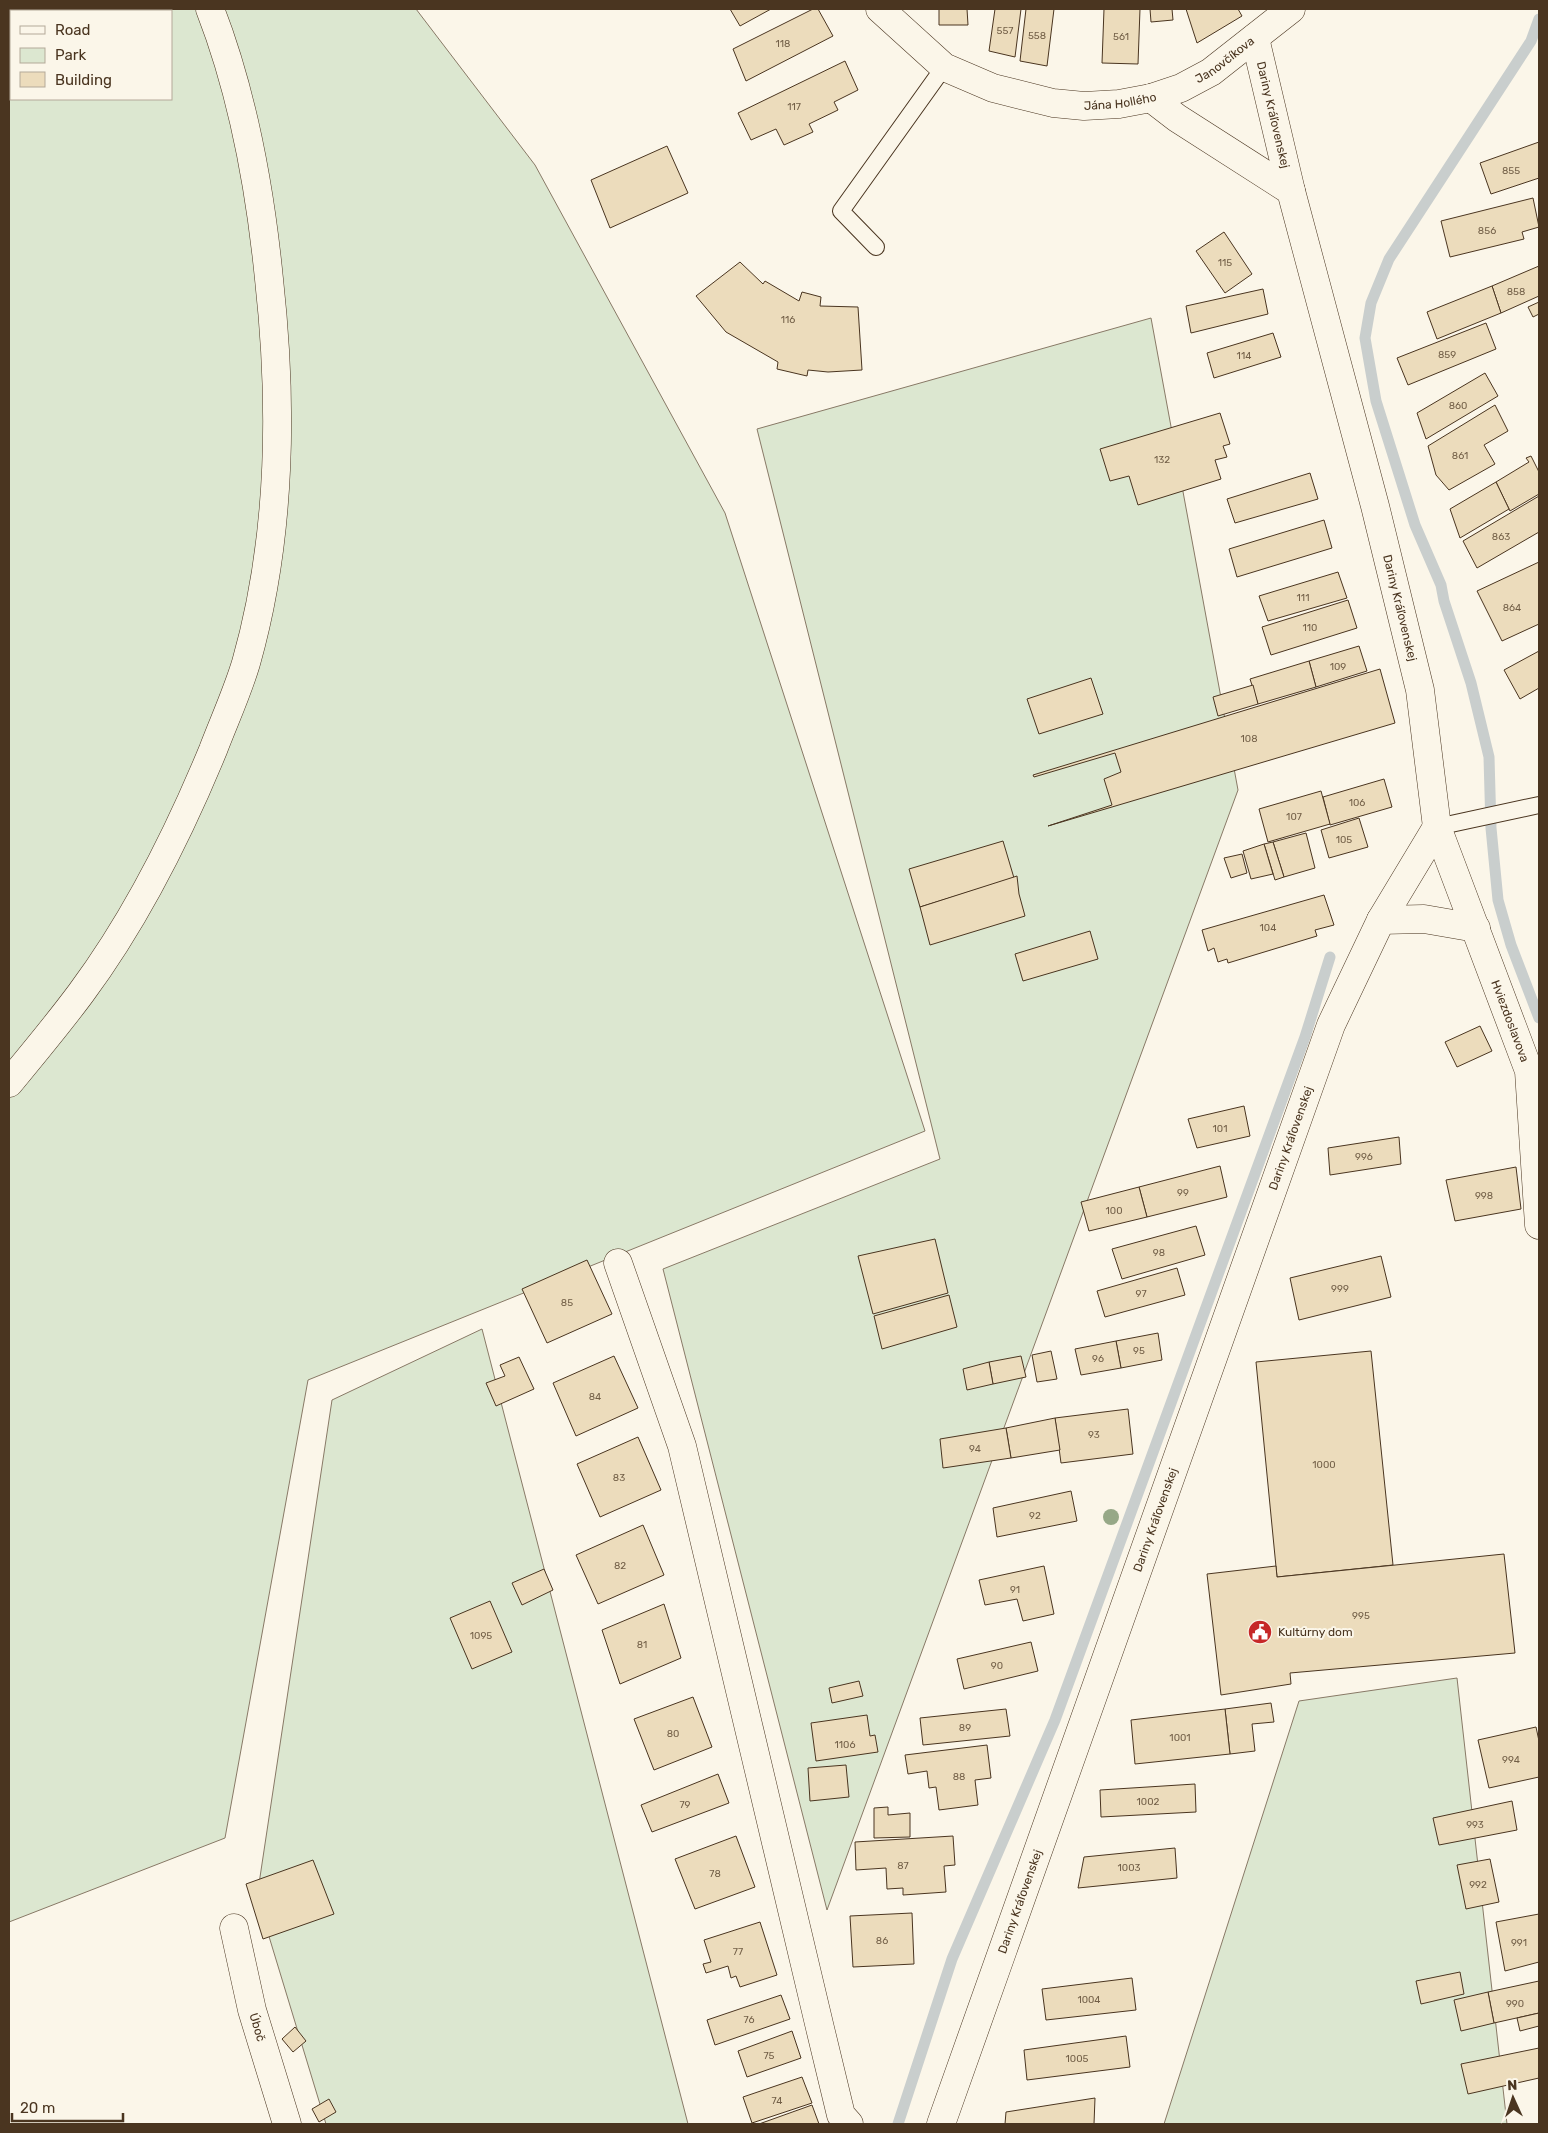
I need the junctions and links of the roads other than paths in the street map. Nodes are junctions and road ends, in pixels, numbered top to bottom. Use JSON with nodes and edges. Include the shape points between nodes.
{"nodes":[{"id":1,"x":210,"y":9,"type":"edge"},
{"id":2,"x":880,"y":9,"type":"edge"},
{"id":3,"x":1291,"y":9,"type":"edge"},
{"id":4,"x":1255,"y":38,"type":"junction"},
{"id":5,"x":944,"y":67,"type":"junction"},
{"id":6,"x":1151,"y":98,"type":"junction"},
{"id":7,"x":1291,"y":191,"type":"junction"},
{"id":8,"x":876,"y":247,"type":"dead end"},
{"id":9,"x":1539,"y":804,"type":"edge"},
{"id":10,"x":1437,"y":827,"type":"junction"},
{"id":11,"x":1381,"y":920,"type":"junction"},
{"id":12,"x":1476,"y":928,"type":"junction"},
{"id":13,"x":9,"y":1084,"type":"edge"},
{"id":14,"x":1539,"y":1224,"type":"edge"},
{"id":15,"x":618,"y":1263,"type":"dead end"},
{"id":16,"x":234,"y":1928,"type":"dead end"},
{"id":17,"x":287,"y":2124,"type":"edge"},
{"id":18,"x":849,"y":2124,"type":"edge"},
{"id":19,"x":941,"y":2124,"type":"edge"}],
"edges":[{"from":1,"to":13,"type":"street","via":[[234,85],[251,158],[264,224],[272,306],[276,466],[262,592],[234,699],[160,866],[83,991]]},
{"from":2,"to":5,"type":"street","name":"Jána Hollého"},
{"from":3,"to":4,"type":"street","name":"Janovčíkova"},
{"from":4,"to":6,"type":"street","name":"Janovčíkova","via":[[1211,72],[1181,88]]},
{"from":4,"to":7,"type":"street","name":"Dariny Kráľovenskej"},
{"from":5,"to":6,"type":"street","name":"Jána Hollého","via":[[993,88],[1054,103],[1084,106]]},
{"from":5,"to":8,"type":"lane","via":[[841,210]]},
{"from":6,"to":7,"type":"street","name":"Jána Hollého"},
{"from":7,"to":10,"type":"street","name":"Dariny Kráľovenskej","via":[[1420,690]]},
{"from":9,"to":10,"type":"lane"},
{"from":10,"to":11,"type":"street","name":"Dariny Kráľovenskej"},
{"from":10,"to":12,"type":"street","name":"Hviezdoslavova"},
{"from":11,"to":12,"type":"street","via":[[1424,919]]},
{"from":11,"to":19,"type":"street","name":"Dariny Kráľovenskej","via":[[1331,1025]]},
{"from":12,"to":14,"type":"street","name":"Hviezdoslavova","via":[[1529,1071]]},
{"from":15,"to":18,"type":"street","via":[[682,1446],[841,2115]]},
{"from":16,"to":17,"type":"street","name":"Úboč","via":[[252,2010]]}]}
